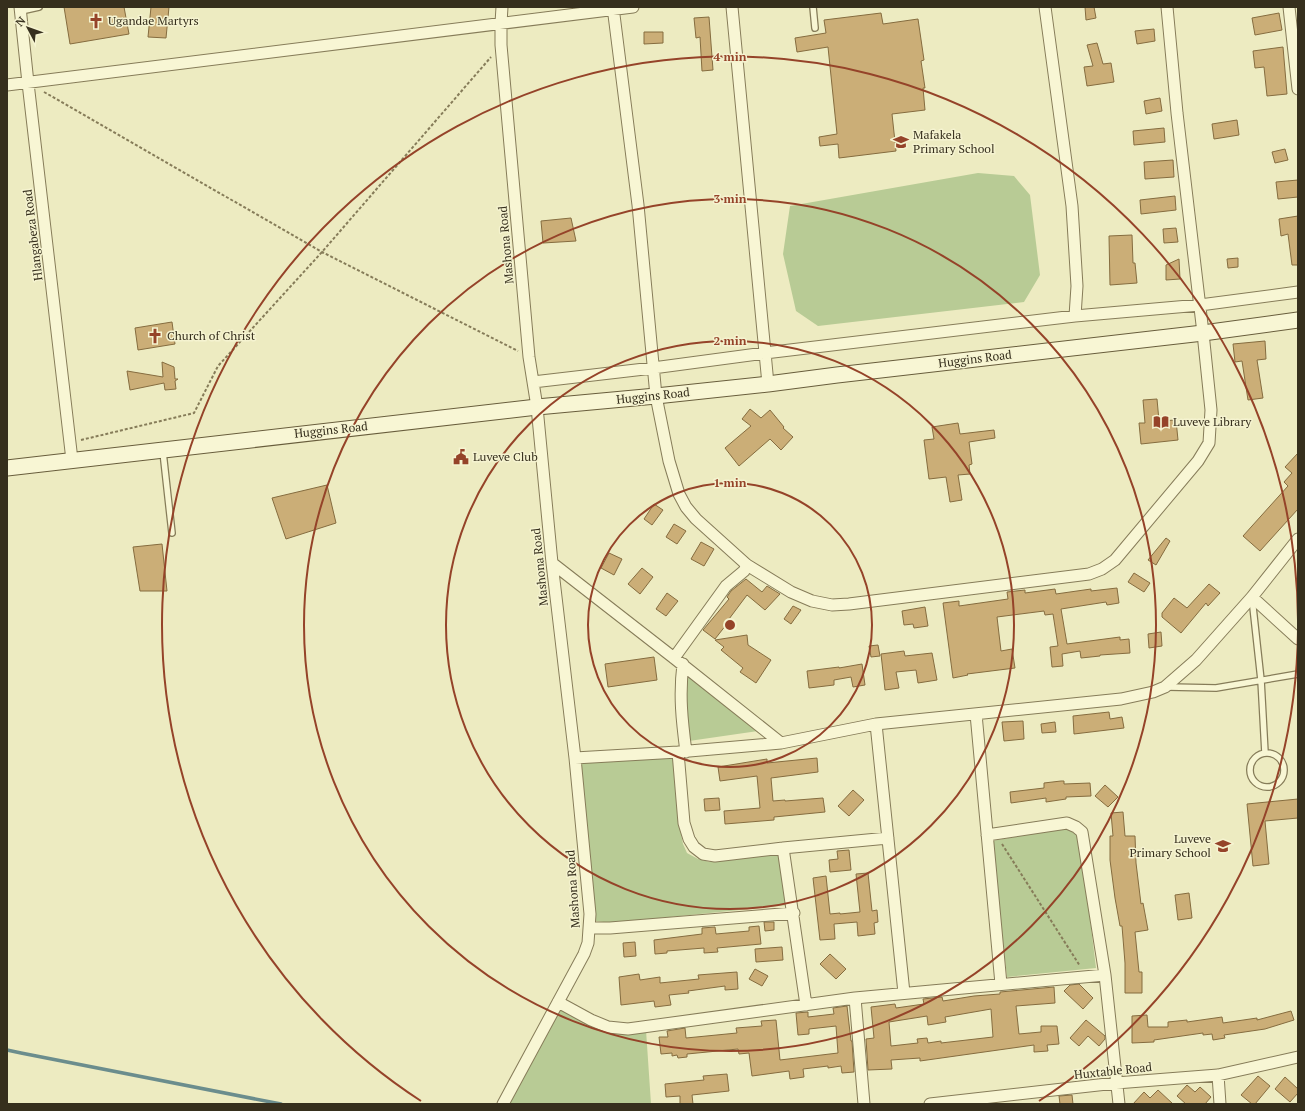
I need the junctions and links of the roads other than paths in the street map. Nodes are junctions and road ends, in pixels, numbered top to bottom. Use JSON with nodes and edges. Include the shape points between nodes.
{"nodes":[{"id":1,"x":39,"y":7,"type":"edge"},
{"id":2,"x":502,"y":7,"type":"edge"},
{"id":3,"x":633,"y":7,"type":"edge"},
{"id":4,"x":732,"y":7,"type":"edge"},
{"id":5,"x":813,"y":7,"type":"edge"},
{"id":6,"x":1045,"y":7,"type":"edge"},
{"id":7,"x":1167,"y":7,"type":"edge"},
{"id":8,"x":1289,"y":7,"type":"edge"},
{"id":9,"x":613,"y":8,"type":"edge"},
{"id":10,"x":21,"y":9,"type":"edge"},
{"id":11,"x":501,"y":23,"type":"junction"},
{"id":12,"x":815,"y":28,"type":"dead end"},
{"id":13,"x":28,"y":83,"type":"junction"},
{"id":14,"x":7,"y":85,"type":"edge"},
{"id":15,"x":1298,"y":89,"type":"edge"},
{"id":16,"x":1298,"y":292,"type":"edge"},
{"id":17,"x":1200,"y":305,"type":"junction"},
{"id":18,"x":1076,"y":316,"type":"junction"},
{"id":19,"x":1298,"y":320,"type":"edge"},
{"id":20,"x":1203,"y":332,"type":"junction"},
{"id":21,"x":765,"y":352,"type":"junction"},
{"id":22,"x":653,"y":368,"type":"junction"},
{"id":23,"x":533,"y":382,"type":"junction"},
{"id":24,"x":768,"y":384,"type":"junction"},
{"id":25,"x":656,"y":396,"type":"junction"},
{"id":26,"x":537,"y":407,"type":"junction"},
{"id":27,"x":163,"y":449,"type":"junction"},
{"id":28,"x":72,"y":460,"type":"junction"},
{"id":29,"x":7,"y":468,"type":"edge"},
{"id":30,"x":172,"y":532,"type":"dead end"},
{"id":31,"x":1298,"y":539,"type":"edge"},
{"id":32,"x":552,"y":563,"type":"junction"},
{"id":33,"x":747,"y":565,"type":"junction"},
{"id":34,"x":1252,"y":597,"type":"junction"},
{"id":35,"x":1298,"y":639,"type":"edge"},
{"id":36,"x":678,"y":661,"type":"junction"},
{"id":37,"x":1298,"y":674,"type":"edge"},
{"id":38,"x":1261,"y":680,"type":"junction"},
{"id":39,"x":1165,"y":687,"type":"junction"},
{"id":40,"x":976,"y":714,"type":"junction"},
{"id":41,"x":876,"y":724,"type":"junction"},
{"id":42,"x":781,"y":743,"type":"junction"},
{"id":43,"x":682,"y":752,"type":"junction"},
{"id":44,"x":1266,"y":753,"type":"junction"},
{"id":45,"x":575,"y":758,"type":"junction"},
{"id":46,"x":991,"y":835,"type":"junction"},
{"id":47,"x":888,"y":838,"type":"junction"},
{"id":48,"x":783,"y":848,"type":"junction"},
{"id":49,"x":794,"y":913,"type":"junction"},
{"id":50,"x":590,"y":928,"type":"junction"},
{"id":51,"x":1105,"y":975,"type":"junction"},
{"id":52,"x":1001,"y":984,"type":"junction"},
{"id":53,"x":904,"y":993,"type":"junction"},
{"id":54,"x":855,"y":998,"type":"junction"},
{"id":55,"x":558,"y":1002,"type":"junction"},
{"id":56,"x":806,"y":1005,"type":"junction"},
{"id":57,"x":1298,"y":1057,"type":"edge"},
{"id":58,"x":1218,"y":1075,"type":"junction"},
{"id":59,"x":1116,"y":1083,"type":"junction"},
{"id":60,"x":503,"y":1104,"type":"edge"},
{"id":61,"x":864,"y":1104,"type":"edge"},
{"id":62,"x":930,"y":1104,"type":"edge"},
{"id":63,"x":1119,"y":1104,"type":"edge"},
{"id":64,"x":1220,"y":1104,"type":"edge"}],
"edges":[{"from":1,"to":10,"type":"lane"},
{"from":2,"to":11,"type":"street","name":"Mashona Road"},
{"from":3,"to":9,"type":"street"},
{"from":4,"to":21,"type":"street"},
{"from":5,"to":12,"type":"lane"},
{"from":6,"to":18,"type":"street","via":[[1072,206]]},
{"from":7,"to":17,"type":"street"},
{"from":8,"to":15,"type":"street"},
{"from":9,"to":11,"type":"street"},
{"from":9,"to":22,"type":"street","via":[[638,205]]},
{"from":10,"to":13,"type":"street","name":"Hlangabeza Road"},
{"from":11,"to":13,"type":"street"},
{"from":11,"to":23,"type":"street","name":"Mashona Road"},
{"from":13,"to":14,"type":"street"},
{"from":13,"to":28,"type":"street","name":"Hlangabeza Road"},
{"from":16,"to":17,"type":"street"},
{"from":17,"to":18,"type":"street"},
{"from":17,"to":20,"type":"street"},
{"from":18,"to":21,"type":"street"},
{"from":19,"to":20,"type":"street","name":"Huggins Road"},
{"from":20,"to":24,"type":"street","name":"Huggins Road"},
{"from":20,"to":33,"type":"street","via":[[1211,410],[1209,443],[1198,461],[1115,560],[1102,569],[1089,574],[832,605],[812,601],[791,592]]},
{"from":21,"to":22,"type":"street"},
{"from":21,"to":24,"type":"street"},
{"from":22,"to":23,"type":"street"},
{"from":22,"to":25,"type":"street"},
{"from":23,"to":26,"type":"street","name":"Mashona Road"},
{"from":24,"to":25,"type":"street","name":"Huggins Road"},
{"from":25,"to":26,"type":"street","name":"Huggins Road"},
{"from":25,"to":33,"type":"street","via":[[669,461],[679,494],[686,507],[696,520]]},
{"from":26,"to":27,"type":"street","name":"Huggins Road"},
{"from":26,"to":32,"type":"street","name":"Mashona Road"},
{"from":27,"to":28,"type":"street","name":"Huggins Road"},
{"from":27,"to":30,"type":"lane"},
{"from":28,"to":29,"type":"street","name":"Huggins Road"},
{"from":31,"to":34,"type":"street"},
{"from":32,"to":36,"type":"street"},
{"from":32,"to":45,"type":"street","name":"Mashona Road"},
{"from":33,"to":36,"type":"street","via":[[744,571],[726,586]]},
{"from":34,"to":35,"type":"street"},
{"from":34,"to":38,"type":"lane"},
{"from":34,"to":39,"type":"street","via":[[1196,660]]},
{"from":36,"to":42,"type":"street"},
{"from":36,"to":43,"type":"street"},
{"from":37,"to":38,"type":"lane"},
{"from":38,"to":39,"type":"lane","via":[[1216,688]]},
{"from":38,"to":44,"type":"lane"},
{"from":39,"to":40,"type":"street","via":[[1121,699]]},
{"from":40,"to":41,"type":"street"},
{"from":40,"to":46,"type":"street"},
{"from":41,"to":42,"type":"street"},
{"from":41,"to":47,"type":"street"},
{"from":42,"to":43,"type":"street"},
{"from":43,"to":45,"type":"street"},
{"from":43,"to":48,"type":"street","via":[[684,823],[694,847],[704,854],[715,856]]},
{"from":44,"to":44,"type":"lane","via":[[1255,758],[1250,769],[1253,781],[1263,787],[1275,786],[1283,777],[1284,766],[1277,756]]},
{"from":45,"to":50,"type":"street","name":"Mashona Road"},
{"from":46,"to":51,"type":"street","via":[[1067,823],[1082,832]]},
{"from":46,"to":52,"type":"street"},
{"from":47,"to":48,"type":"street"},
{"from":47,"to":53,"type":"street"},
{"from":48,"to":49,"type":"street"},
{"from":49,"to":50,"type":"street"},
{"from":49,"to":56,"type":"street"},
{"from":50,"to":55,"type":"street","name":"Mashona Road","via":[[584,954]]},
{"from":51,"to":52,"type":"street"},
{"from":51,"to":59,"type":"street"},
{"from":52,"to":53,"type":"street"},
{"from":53,"to":54,"type":"street"},
{"from":54,"to":56,"type":"street"},
{"from":54,"to":61,"type":"street"},
{"from":55,"to":56,"type":"street","via":[[608,1027],[628,1029]]},
{"from":55,"to":60,"type":"street","name":"Mashona Road"},
{"from":57,"to":58,"type":"street","name":"Huxtable Road"},
{"from":58,"to":59,"type":"street","name":"Huxtable Road"},
{"from":58,"to":64,"type":"street"},
{"from":59,"to":62,"type":"street","name":"Huxtable Road"},
{"from":59,"to":63,"type":"street"}]}
